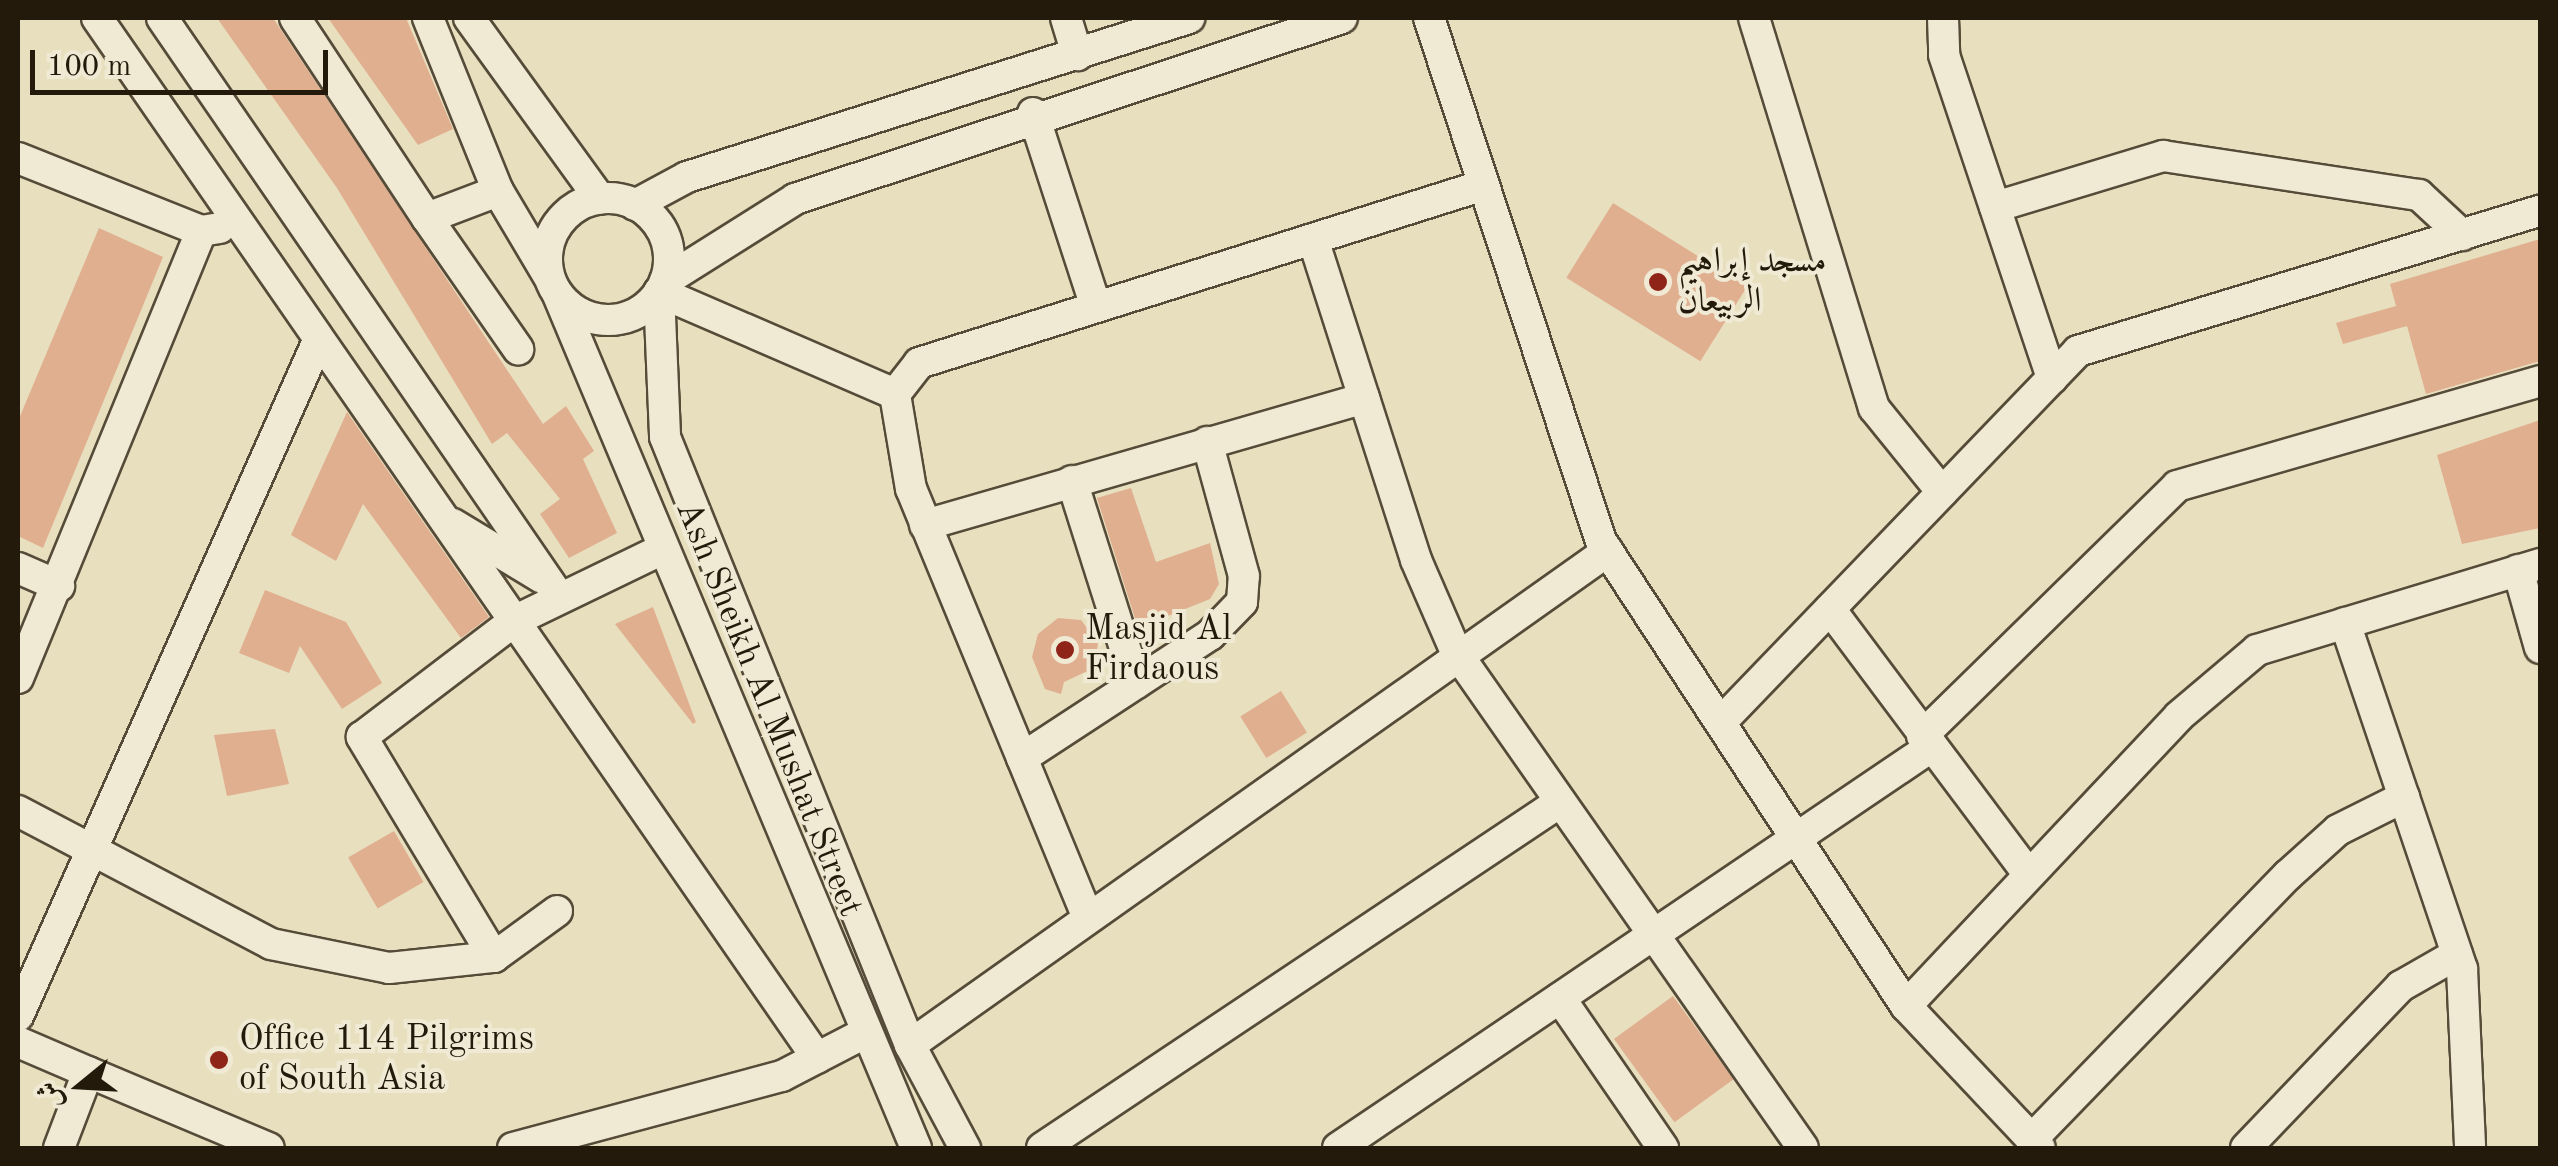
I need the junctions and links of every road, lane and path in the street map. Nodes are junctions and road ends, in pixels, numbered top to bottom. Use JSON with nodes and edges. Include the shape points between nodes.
{"nodes":[{"id":1,"x":96,"y":18,"type":"edge"},
{"id":2,"x":162,"y":18,"type":"edge"},
{"id":3,"x":294,"y":18,"type":"edge"},
{"id":4,"x":428,"y":18,"type":"edge"},
{"id":5,"x":469,"y":18,"type":"edge"},
{"id":6,"x":1066,"y":18,"type":"edge"},
{"id":7,"x":1189,"y":18,"type":"edge"},
{"id":8,"x":1342,"y":18,"type":"edge"},
{"id":9,"x":1429,"y":18,"type":"edge"},
{"id":10,"x":1754,"y":18,"type":"edge"},
{"id":11,"x":1942,"y":18,"type":"edge"},
{"id":12,"x":1078,"y":55,"type":"junction"},
{"id":13,"x":1032,"y":113,"type":"junction"},
{"id":14,"x":18,"y":158,"type":"edge"},
{"id":15,"x":1484,"y":186,"type":"junction"},
{"id":16,"x":498,"y":191,"type":"junction"},
{"id":17,"x":600,"y":199,"type":"junction"},
{"id":18,"x":635,"y":205,"type":"junction"},
{"id":19,"x":1995,"y":207,"type":"junction"},
{"id":20,"x":2540,"y":211,"type":"edge"},
{"id":21,"x":427,"y":218,"type":"junction"},
{"id":22,"x":236,"y":225,"type":"junction"},
{"id":23,"x":202,"y":231,"type":"junction"},
{"id":24,"x":2462,"y":235,"type":"junction"},
{"id":25,"x":1313,"y":239,"type":"junction"},
{"id":26,"x":553,"y":286,"type":"junction"},
{"id":27,"x":662,"y":286,"type":"junction"},
{"id":28,"x":1096,"y":308,"type":"junction"},
{"id":29,"x":318,"y":341,"type":"junction"},
{"id":30,"x":518,"y":349,"type":"dead end"},
{"id":31,"x":2052,"y":378,"type":"junction"},
{"id":32,"x":2540,"y":381,"type":"edge"},
{"id":33,"x":895,"y":394,"type":"junction"},
{"id":34,"x":1364,"y":398,"type":"junction"},
{"id":35,"x":1207,"y":442,"type":"junction"},
{"id":36,"x":1072,"y":481,"type":"junction"},
{"id":37,"x":1942,"y":492,"type":"junction"},
{"id":38,"x":442,"y":518,"type":"junction"},
{"id":39,"x":925,"y":524,"type":"junction"},
{"id":40,"x":660,"y":550,"type":"junction"},
{"id":41,"x":1608,"y":551,"type":"junction"},
{"id":42,"x":2529,"y":567,"type":"edge"},
{"id":43,"x":18,"y":568,"type":"edge"},
{"id":44,"x":59,"y":586,"type":"junction"},
{"id":45,"x":554,"y":590,"type":"junction"},
{"id":46,"x":1830,"y":609,"type":"junction"},
{"id":47,"x":514,"y":621,"type":"junction"},
{"id":48,"x":2345,"y":624,"type":"junction"},
{"id":49,"x":2540,"y":648,"type":"edge"},
{"id":50,"x":1456,"y":652,"type":"junction"},
{"id":51,"x":18,"y":678,"type":"edge"},
{"id":52,"x":1136,"y":683,"type":"junction"},
{"id":53,"x":1722,"y":721,"type":"junction"},
{"id":54,"x":1926,"y":742,"type":"junction"},
{"id":55,"x":1022,"y":758,"type":"junction"},
{"id":56,"x":2404,"y":797,"type":"junction"},
{"id":57,"x":1560,"y":802,"type":"junction"},
{"id":58,"x":18,"y":811,"type":"edge"},
{"id":59,"x":1798,"y":837,"type":"junction"},
{"id":60,"x":91,"y":852,"type":"junction"},
{"id":61,"x":2029,"y":875,"type":"junction"},
{"id":62,"x":558,"y":910,"type":"dead end"},
{"id":63,"x":1088,"y":918,"type":"junction"},
{"id":64,"x":1652,"y":935,"type":"junction"},
{"id":65,"x":2457,"y":954,"type":"junction"},
{"id":66,"x":494,"y":957,"type":"junction"},
{"id":67,"x":1560,"y":998,"type":"junction"},
{"id":68,"x":1906,"y":1006,"type":"junction"},
{"id":69,"x":18,"y":1016,"type":"edge"},
{"id":70,"x":862,"y":1036,"type":"junction"},
{"id":71,"x":18,"y":1042,"type":"edge"},
{"id":72,"x":910,"y":1045,"type":"junction"},
{"id":73,"x":817,"y":1058,"type":"junction"},
{"id":74,"x":88,"y":1072,"type":"junction"},
{"id":75,"x":2035,"y":1144,"type":"edge"},
{"id":76,"x":910,"y":1147,"type":"edge"},
{"id":77,"x":1658,"y":1147,"type":"edge"},
{"id":78,"x":59,"y":1148,"type":"edge"},
{"id":79,"x":270,"y":1148,"type":"edge"},
{"id":80,"x":513,"y":1148,"type":"edge"},
{"id":81,"x":965,"y":1148,"type":"edge"},
{"id":82,"x":1042,"y":1148,"type":"edge"},
{"id":83,"x":1338,"y":1148,"type":"edge"},
{"id":84,"x":1803,"y":1148,"type":"edge"},
{"id":85,"x":2246,"y":1148,"type":"edge"},
{"id":86,"x":2470,"y":1148,"type":"edge"}],
"edges":[{"from":1,"to":22,"type":"street"},
{"from":2,"to":45,"type":"street"},
{"from":3,"to":21,"type":"street"},
{"from":4,"to":16,"type":"street","name":"Ash Sheikh Al Mushat Street"},
{"from":5,"to":17,"type":"street"},
{"from":6,"to":12,"type":"street"},
{"from":7,"to":12,"type":"street"},
{"from":8,"to":13,"type":"street"},
{"from":9,"to":15,"type":"street"},
{"from":10,"to":37,"type":"street","via":[[1874,408]]},
{"from":11,"to":19,"type":"street","via":[[1944,56]]},
{"from":12,"to":18,"type":"street","via":[[687,178]]},
{"from":13,"to":27,"type":"street","via":[[796,199]]},
{"from":13,"to":28,"type":"street"},
{"from":14,"to":23,"type":"street"},
{"from":15,"to":25,"type":"street"},
{"from":15,"to":41,"type":"street"},
{"from":16,"to":21,"type":"street"},
{"from":16,"to":26,"type":"street","name":"Ash Sheikh Al Mushat Street"},
{"from":17,"to":18,"type":"street"},
{"from":17,"to":26,"type":"street","via":[[556,226]]},
{"from":18,"to":27,"type":"street","via":[[667,246]]},
{"from":19,"to":24,"type":"street","via":[[2162,156],[2419,195]]},
{"from":19,"to":31,"type":"street"},
{"from":20,"to":24,"type":"street"},
{"from":21,"to":30,"type":"street"},
{"from":22,"to":23,"type":"street"},
{"from":22,"to":29,"type":"street"},
{"from":23,"to":44,"type":"street"},
{"from":24,"to":31,"type":"street","via":[[2078,351]]},
{"from":25,"to":28,"type":"street"},
{"from":25,"to":34,"type":"street"},
{"from":26,"to":27,"type":"street","via":[[609,321]]},
{"from":26,"to":40,"type":"street","name":"Ash Sheikh Al Mushat Street"},
{"from":27,"to":33,"type":"street"},
{"from":27,"to":72,"type":"street","name":"Ash Sheikh Al Mushat Street","via":[[665,437]]},
{"from":28,"to":33,"type":"street","via":[[920,363]]},
{"from":29,"to":38,"type":"street"},
{"from":29,"to":60,"type":"street"},
{"from":31,"to":37,"type":"street"},
{"from":32,"to":54,"type":"street","via":[[2178,486]]},
{"from":33,"to":39,"type":"street"},
{"from":34,"to":35,"type":"street"},
{"from":34,"to":50,"type":"street"},
{"from":35,"to":36,"type":"street"},
{"from":35,"to":52,"type":"street","via":[[1244,576],[1242,602]]},
{"from":36,"to":39,"type":"street"},
{"from":36,"to":52,"type":"street"},
{"from":37,"to":46,"type":"street"},
{"from":38,"to":45,"type":"street"},
{"from":38,"to":47,"type":"street"},
{"from":39,"to":55,"type":"street"},
{"from":40,"to":45,"type":"street"},
{"from":40,"to":70,"type":"street","name":"Ash Sheikh Al Mushat Street"},
{"from":41,"to":50,"type":"street"},
{"from":41,"to":53,"type":"street"},
{"from":42,"to":48,"type":"street"},
{"from":42,"to":49,"type":"street"},
{"from":43,"to":44,"type":"street"},
{"from":44,"to":51,"type":"street"},
{"from":45,"to":47,"type":"street"},
{"from":46,"to":53,"type":"street"},
{"from":46,"to":54,"type":"street"},
{"from":47,"to":66,"type":"street","via":[[362,737]]},
{"from":47,"to":73,"type":"street"},
{"from":48,"to":56,"type":"street"},
{"from":48,"to":61,"type":"street","via":[[2257,650],[2179,716]]},
{"from":50,"to":57,"type":"street"},
{"from":50,"to":63,"type":"street"},
{"from":52,"to":55,"type":"street"},
{"from":53,"to":59,"type":"street"},
{"from":54,"to":59,"type":"street"},
{"from":54,"to":61,"type":"street"},
{"from":55,"to":63,"type":"street"},
{"from":56,"to":65,"type":"street"},
{"from":56,"to":75,"type":"street","via":[[2338,830],[2288,875]]},
{"from":57,"to":64,"type":"street"},
{"from":57,"to":82,"type":"street"},
{"from":58,"to":60,"type":"street"},
{"from":59,"to":64,"type":"street"},
{"from":59,"to":68,"type":"street"},
{"from":60,"to":66,"type":"street","via":[[271,944],[389,968]]},
{"from":60,"to":69,"type":"street"},
{"from":61,"to":68,"type":"street"},
{"from":62,"to":66,"type":"street"},
{"from":63,"to":72,"type":"street"},
{"from":64,"to":67,"type":"street"},
{"from":64,"to":84,"type":"street"},
{"from":65,"to":85,"type":"street","via":[[2401,986]]},
{"from":65,"to":86,"type":"street"},
{"from":67,"to":77,"type":"street"},
{"from":67,"to":83,"type":"street"},
{"from":68,"to":75,"type":"street"},
{"from":70,"to":73,"type":"street"},
{"from":70,"to":76,"type":"street","name":"Ash Sheikh Al Mushat Street"},
{"from":71,"to":74,"type":"street"},
{"from":72,"to":81,"type":"street","name":"Ash Sheikh Al Mushat Street"},
{"from":73,"to":80,"type":"street","via":[[652,1116]]},
{"from":74,"to":78,"type":"street"},
{"from":74,"to":79,"type":"street"}]}
